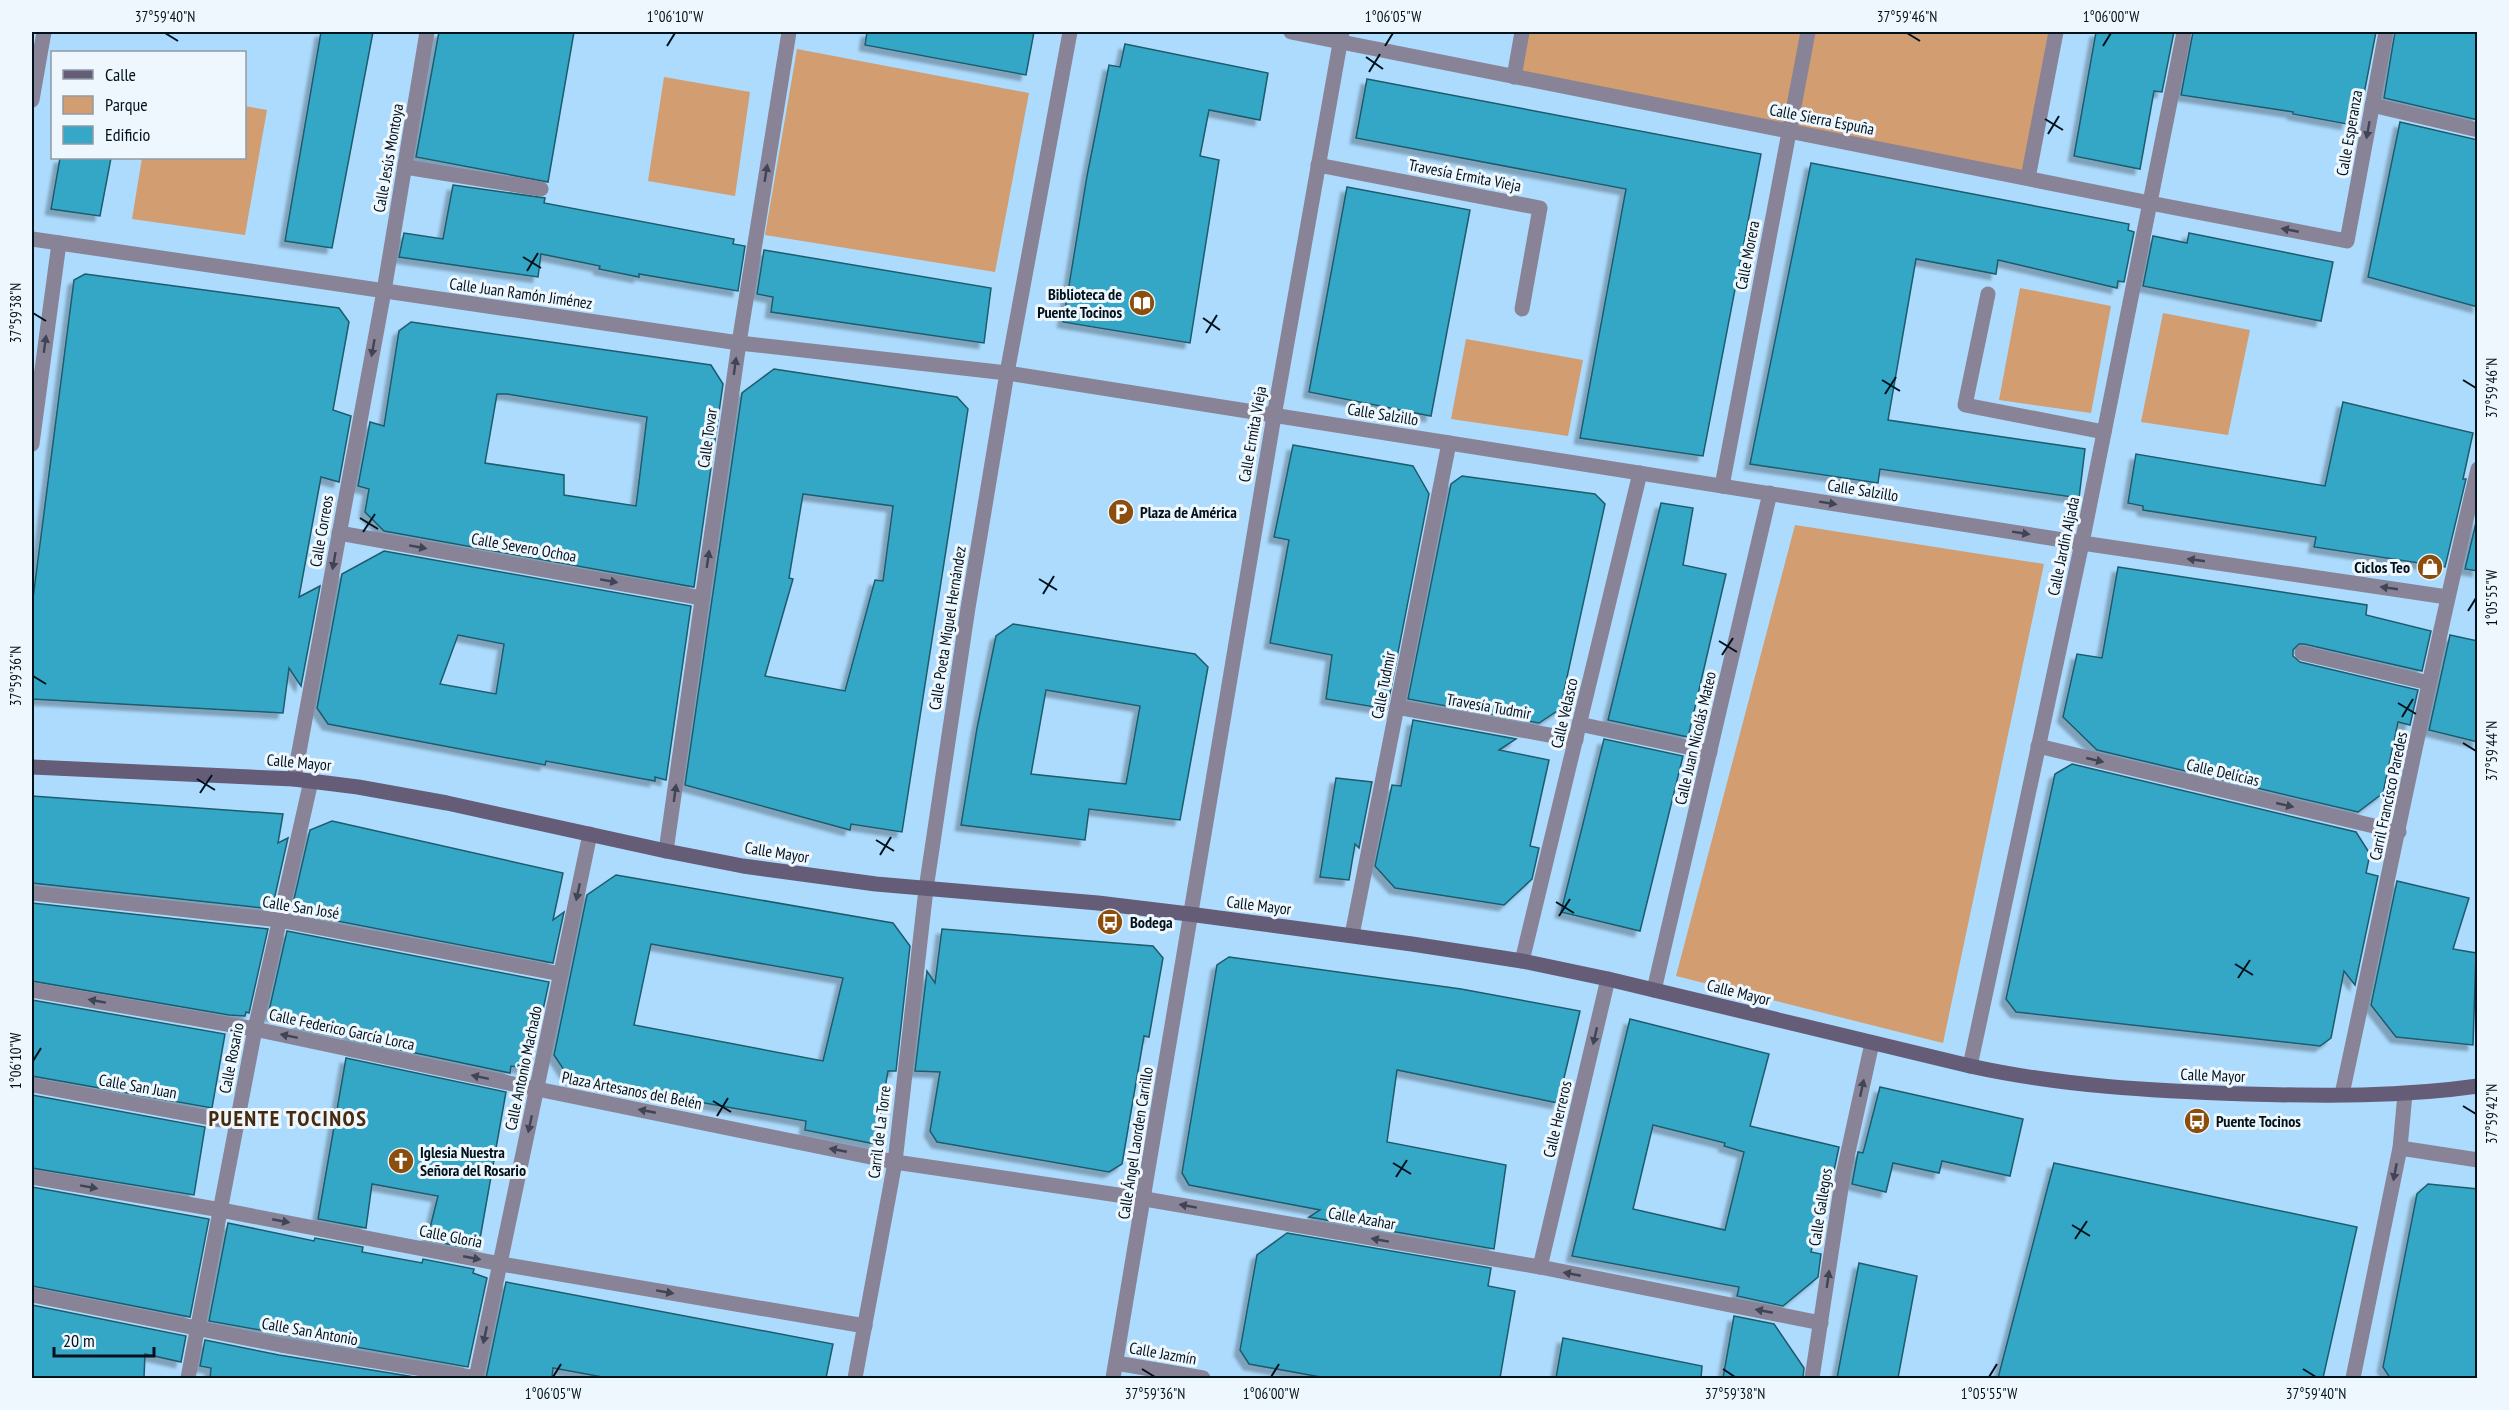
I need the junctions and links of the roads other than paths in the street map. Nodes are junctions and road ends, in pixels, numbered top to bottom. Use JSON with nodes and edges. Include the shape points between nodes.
{"nodes":[{"id":1,"x":44,"y":32,"type":"edge"},
{"id":2,"x":428,"y":32,"type":"edge"},
{"id":3,"x":789,"y":32,"type":"edge"},
{"id":4,"x":1070,"y":32,"type":"edge"},
{"id":5,"x":1291,"y":32,"type":"edge"},
{"id":6,"x":1522,"y":32,"type":"edge"},
{"id":7,"x":1808,"y":32,"type":"edge"},
{"id":8,"x":2056,"y":32,"type":"edge"},
{"id":9,"x":2184,"y":32,"type":"edge"},
{"id":10,"x":2386,"y":32,"type":"edge"},
{"id":11,"x":1341,"y":37,"type":"edge"},
{"id":12,"x":1514,"y":77,"type":"junction"},
{"id":13,"x":32,"y":99,"type":"edge"},
{"id":14,"x":2372,"y":105,"type":"junction"},
{"id":15,"x":2478,"y":130,"type":"edge"},
{"id":16,"x":1789,"y":131,"type":"junction"},
{"id":17,"x":1318,"y":165,"type":"junction"},
{"id":18,"x":405,"y":167,"type":"junction"},
{"id":19,"x":2028,"y":178,"type":"junction"},
{"id":20,"x":541,"y":189,"type":"dead end"},
{"id":21,"x":2150,"y":203,"type":"junction"},
{"id":22,"x":32,"y":239,"type":"edge"},
{"id":23,"x":2347,"y":241,"type":"joint"},
{"id":24,"x":59,"y":243,"type":"junction"},
{"id":25,"x":384,"y":291,"type":"junction"},
{"id":26,"x":1988,"y":294,"type":"dead end"},
{"id":27,"x":1522,"y":309,"type":"dead end"},
{"id":28,"x":739,"y":343,"type":"junction"},
{"id":29,"x":1007,"y":373,"type":"junction"},
{"id":30,"x":1274,"y":416,"type":"junction"},
{"id":31,"x":2104,"y":432,"type":"junction"},
{"id":32,"x":1449,"y":443,"type":"junction"},
{"id":33,"x":32,"y":444,"type":"edge"},
{"id":34,"x":2478,"y":470,"type":"edge"},
{"id":35,"x":1640,"y":472,"type":"junction"},
{"id":36,"x":1722,"y":486,"type":"junction"},
{"id":37,"x":1770,"y":494,"type":"junction"},
{"id":38,"x":339,"y":533,"type":"junction"},
{"id":39,"x":2082,"y":543,"type":"junction"},
{"id":40,"x":2447,"y":597,"type":"junction"},
{"id":41,"x":702,"y":598,"type":"junction"},
{"id":42,"x":2302,"y":653,"type":"dead end"},
{"id":43,"x":2429,"y":683,"type":"junction"},
{"id":44,"x":1397,"y":707,"type":"junction"},
{"id":45,"x":1579,"y":724,"type":"junction"},
{"id":46,"x":1576,"y":740,"type":"junction"},
{"id":47,"x":2038,"y":746,"type":"junction"},
{"id":48,"x":1710,"y":752,"type":"junction"},
{"id":49,"x":32,"y":767,"type":"edge"},
{"id":50,"x":294,"y":779,"type":"junction"},
{"id":51,"x":311,"y":781,"type":"junction"},
{"id":52,"x":2399,"y":832,"type":"junction"},
{"id":53,"x":590,"y":834,"type":"junction"},
{"id":54,"x":666,"y":851,"type":"junction"},
{"id":55,"x":926,"y":889,"type":"junction"},
{"id":56,"x":32,"y":893,"type":"edge"},
{"id":57,"x":1189,"y":914,"type":"junction"},
{"id":58,"x":279,"y":920,"type":"junction"},
{"id":59,"x":1352,"y":935,"type":"junction"},
{"id":60,"x":1522,"y":961,"type":"junction"},
{"id":61,"x":561,"y":974,"type":"junction"},
{"id":62,"x":1608,"y":979,"type":"junction"},
{"id":63,"x":32,"y":990,"type":"edge"},
{"id":64,"x":1654,"y":990,"type":"junction"},
{"id":65,"x":255,"y":1029,"type":"junction"},
{"id":66,"x":1872,"y":1043,"type":"junction"},
{"id":67,"x":1970,"y":1066,"type":"junction"},
{"id":68,"x":32,"y":1085,"type":"edge"},
{"id":69,"x":2478,"y":1086,"type":"edge"},
{"id":70,"x":537,"y":1089,"type":"junction"},
{"id":71,"x":2342,"y":1094,"type":"junction"},
{"id":72,"x":2405,"y":1094,"type":"junction"},
{"id":73,"x":237,"y":1123,"type":"junction"},
{"id":74,"x":2400,"y":1148,"type":"junction"},
{"id":75,"x":2478,"y":1160,"type":"edge"},
{"id":76,"x":895,"y":1162,"type":"junction"},
{"id":77,"x":32,"y":1177,"type":"edge"},
{"id":78,"x":1144,"y":1198,"type":"junction"},
{"id":79,"x":221,"y":1210,"type":"junction"},
{"id":80,"x":501,"y":1264,"type":"junction"},
{"id":81,"x":1540,"y":1268,"type":"junction"},
{"id":82,"x":32,"y":1295,"type":"edge"},
{"id":83,"x":1821,"y":1323,"type":"junction"},
{"id":84,"x":865,"y":1326,"type":"junction"},
{"id":85,"x":198,"y":1329,"type":"junction"},
{"id":86,"x":1116,"y":1363,"type":"junction"},
{"id":87,"x":188,"y":1378,"type":"edge"},
{"id":88,"x":477,"y":1378,"type":"edge"},
{"id":89,"x":855,"y":1378,"type":"edge"},
{"id":90,"x":1113,"y":1378,"type":"edge"},
{"id":91,"x":1203,"y":1378,"type":"edge"},
{"id":92,"x":1812,"y":1378,"type":"edge"},
{"id":93,"x":2353,"y":1378,"type":"edge"}],
"edges":[{"from":1,"to":13,"type":"street"},
{"from":2,"to":18,"type":"street","name":"Calle Jesús Montoya"},
{"from":28,"to":3,"type":"street","name":"Calle Tovar","one_way":true},
{"from":4,"to":29,"type":"street","name":"Calle Poeta Miguel Hernández"},
{"from":5,"to":11,"type":"street","name":"Calle Sierra Espuña"},
{"from":6,"to":12,"type":"street"},
{"from":7,"to":16,"type":"street","name":"Calle Morera"},
{"from":8,"to":19,"type":"street"},
{"from":9,"to":21,"type":"street","name":"Calle Jardín Aljada"},
{"from":10,"to":14,"type":"street","name":"Calle Esperanza"},
{"from":11,"to":12,"type":"street","name":"Calle Sierra Espuña"},
{"from":11,"to":17,"type":"street","name":"Calle Ermita Vieja"},
{"from":12,"to":16,"type":"street","name":"Calle Sierra Espuña"},
{"from":14,"to":15,"type":"street"},
{"from":14,"to":23,"type":"street","name":"Calle Esperanza","one_way":true},
{"from":16,"to":19,"type":"street","name":"Calle Sierra Espuña"},
{"from":16,"to":36,"type":"street","name":"Calle Morera"},
{"from":17,"to":27,"type":"street","name":"Travesía Ermita Vieja","via":[[1540,208]]},
{"from":17,"to":30,"type":"street","name":"Calle Ermita Vieja"},
{"from":18,"to":20,"type":"street"},
{"from":18,"to":25,"type":"street","name":"Calle Jesús Montoya"},
{"from":19,"to":21,"type":"street","name":"Calle Sierra Espuña"},
{"from":23,"to":21,"type":"street","name":"Calle Sierra Espuña","one_way":true},
{"from":21,"to":31,"type":"street","name":"Calle Jardín Aljada"},
{"from":22,"to":24,"type":"street","name":"Calle Juan Ramón Jiménez"},
{"from":24,"to":25,"type":"street","name":"Calle Juan Ramón Jiménez"},
{"from":33,"to":24,"type":"street","one_way":true},
{"from":25,"to":28,"type":"street","name":"Calle Juan Ramón Jiménez"},
{"from":25,"to":38,"type":"street","name":"Calle Correos","one_way":true},
{"from":26,"to":31,"type":"street","via":[[1965,405]]},
{"from":28,"to":29,"type":"street","name":"Calle Juan Ramón Jiménez"},
{"from":41,"to":28,"type":"street","name":"Calle Tovar","one_way":true},
{"from":29,"to":30,"type":"street"},
{"from":29,"to":55,"type":"street","name":"Calle Poeta Miguel Hernández"},
{"from":30,"to":32,"type":"street","name":"Calle Salzillo"},
{"from":30,"to":57,"type":"street","name":"Calle Ermita Vieja"},
{"from":31,"to":39,"type":"street","name":"Calle Jardín Aljada"},
{"from":32,"to":35,"type":"street","name":"Calle Salzillo"},
{"from":32,"to":44,"type":"street","name":"Calle Tudmir"},
{"from":34,"to":40,"type":"street","name":"Carril Francisco Paredes"},
{"from":35,"to":36,"type":"street","name":"Calle Salzillo"},
{"from":35,"to":45,"type":"street","name":"Calle Velasco"},
{"from":36,"to":37,"type":"street","name":"Calle Salzillo"},
{"from":37,"to":39,"type":"street","name":"Calle Salzillo","one_way":true},
{"from":37,"to":48,"type":"street","name":"Calle Juan Nicolás Mateo"},
{"from":38,"to":41,"type":"street","name":"Calle Severo Ochoa","one_way":true},
{"from":38,"to":50,"type":"street","name":"Calle Correos","one_way":true},
{"from":40,"to":39,"type":"street","name":"Calle Salzillo","one_way":true},
{"from":39,"to":47,"type":"street","name":"Calle Jardín Aljada"},
{"from":40,"to":43,"type":"street","name":"Carril Francisco Paredes"},
{"from":54,"to":41,"type":"street","name":"Calle Tovar","one_way":true},
{"from":42,"to":43,"type":"street"},
{"from":43,"to":52,"type":"street","name":"Carril Francisco Paredes"},
{"from":44,"to":46,"type":"street","name":"Travesía Tudmir"},
{"from":44,"to":59,"type":"street","name":"Calle Tudmir"},
{"from":45,"to":46,"type":"street","name":"Calle Velasco"},
{"from":45,"to":48,"type":"street"},
{"from":46,"to":60,"type":"street","name":"Calle Velasco"},
{"from":47,"to":52,"type":"street","name":"Calle Delicias","one_way":true},
{"from":47,"to":67,"type":"street","name":"Calle Jardín Aljada"},
{"from":48,"to":64,"type":"street","name":"Calle Juan Nicolás Mateo"},
{"from":49,"to":50,"type":"main road","name":"Calle Mayor"},
{"from":50,"to":51,"type":"main road","name":"Calle Mayor"},
{"from":51,"to":53,"type":"main road","name":"Calle Mayor","via":[[447,802]]},
{"from":51,"to":58,"type":"street","name":"Calle Rosario"},
{"from":52,"to":71,"type":"street","name":"Carril Francisco Paredes"},
{"from":53,"to":54,"type":"main road","name":"Calle Mayor"},
{"from":53,"to":61,"type":"street","name":"Calle Antonio Machado","one_way":true},
{"from":54,"to":55,"type":"main road","name":"Calle Mayor","via":[[810,876]]},
{"from":55,"to":57,"type":"main road","name":"Calle Mayor"},
{"from":55,"to":76,"type":"street","name":"Carril de La Torre"},
{"from":56,"to":58,"type":"street","name":"Calle San José"},
{"from":57,"to":59,"type":"main road","name":"Calle Mayor"},
{"from":57,"to":78,"type":"street","name":"Calle Ángel Laorden Carrillo"},
{"from":58,"to":61,"type":"street","name":"Calle San José"},
{"from":58,"to":65,"type":"street","name":"Calle Rosario"},
{"from":59,"to":60,"type":"main road","name":"Calle Mayor"},
{"from":60,"to":62,"type":"main road","name":"Calle Mayor"},
{"from":61,"to":70,"type":"street","name":"Calle Antonio Machado"},
{"from":62,"to":64,"type":"main road","name":"Calle Mayor"},
{"from":62,"to":81,"type":"street","name":"Calle Herreros","one_way":true},
{"from":65,"to":63,"type":"street","name":"Calle Federico García Lorca","one_way":true},
{"from":64,"to":66,"type":"main road","name":"Calle Mayor"},
{"from":70,"to":65,"type":"street","name":"Calle Federico García Lorca","one_way":true},
{"from":65,"to":73,"type":"street","name":"Calle Rosario"},
{"from":66,"to":67,"type":"main road","name":"Calle Mayor"},
{"from":83,"to":66,"type":"street","name":"Calle Gallegos","one_way":true,"via":[[1843,1175]]},
{"from":67,"to":71,"type":"main road","name":"Calle Mayor","via":[[2015,1076],[2117,1088]]},
{"from":68,"to":73,"type":"street","name":"Calle San Juan"},
{"from":69,"to":72,"type":"main road","name":"Calle Mayor"},
{"from":76,"to":70,"type":"street","name":"Plaza Artesanos del Belén","one_way":true},
{"from":70,"to":80,"type":"street","name":"Calle Antonio Machado","one_way":true},
{"from":71,"to":72,"type":"main road","name":"Calle Mayor"},
{"from":72,"to":74,"type":"street"},
{"from":73,"to":79,"type":"street","name":"Calle Rosario"},
{"from":74,"to":75,"type":"street"},
{"from":74,"to":93,"type":"street","one_way":true},
{"from":76,"to":78,"type":"street","name":"Calle Azahar"},
{"from":76,"to":84,"type":"street","name":"Carril de La Torre"},
{"from":77,"to":79,"type":"street","name":"Calle Gloria","one_way":true},
{"from":81,"to":78,"type":"street","name":"Calle Azahar","one_way":true},
{"from":78,"to":86,"type":"street","name":"Calle Ángel Laorden Carrillo"},
{"from":79,"to":80,"type":"street","name":"Calle Gloria","one_way":true},
{"from":79,"to":85,"type":"street","name":"Calle Rosario"},
{"from":80,"to":84,"type":"street","name":"Calle Gloria","one_way":true},
{"from":80,"to":88,"type":"street","name":"Calle Antonio Machado","one_way":true},
{"from":83,"to":81,"type":"street","name":"Calle Azahar","one_way":true},
{"from":82,"to":85,"type":"street","name":"Calle San Antonio"},
{"from":83,"to":92,"type":"street","name":"Calle Gallegos"},
{"from":84,"to":89,"type":"street","name":"Carril de La Torre"},
{"from":85,"to":87,"type":"street","name":"Calle Rosario"},
{"from":85,"to":88,"type":"street","name":"Calle San Antonio"},
{"from":86,"to":90,"type":"street","name":"Calle Ángel Laorden Carrillo"},
{"from":86,"to":91,"type":"street","name":"Calle Jazmín"}]}
